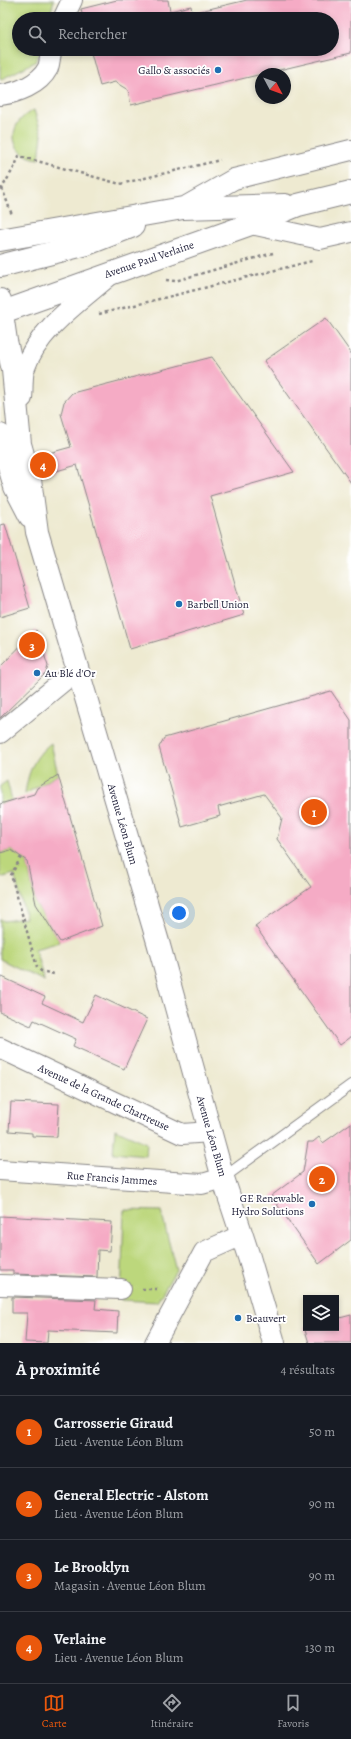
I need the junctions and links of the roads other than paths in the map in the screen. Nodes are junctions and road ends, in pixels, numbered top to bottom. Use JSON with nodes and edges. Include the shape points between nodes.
{"nodes":[{"id":1,"x":72,"y":0,"type":"edge"},
{"id":2,"x":66,"y":12,"type":"edge"},
{"id":3,"x":50,"y":56,"type":"edge"},
{"id":4,"x":4,"y":99,"type":"edge"},
{"id":5,"x":351,"y":150,"type":"edge"},
{"id":6,"x":351,"y":192,"type":"edge"},
{"id":7,"x":298,"y":205,"type":"junction"},
{"id":8,"x":183,"y":208,"type":"junction"},
{"id":9,"x":251,"y":224,"type":"junction"},
{"id":10,"x":351,"y":232,"type":"edge"},
{"id":11,"x":0,"y":240,"type":"edge"},
{"id":12,"x":0,"y":266,"type":"edge"},
{"id":13,"x":114,"y":271,"type":"junction"},
{"id":14,"x":1,"y":308,"type":"edge"},
{"id":15,"x":0,"y":371,"type":"edge"},
{"id":16,"x":0,"y":435,"type":"edge"},
{"id":17,"x":9,"y":454,"type":"edge"},
{"id":18,"x":78,"y":669,"type":"junction"},
{"id":19,"x":0,"y":733,"type":"edge"},
{"id":20,"x":0,"y":1048,"type":"edge"},
{"id":21,"x":351,"y":1084,"type":"edge"},
{"id":22,"x":211,"y":1132,"type":"junction"},
{"id":23,"x":0,"y":1170,"type":"edge"},
{"id":24,"x":223,"y":1178,"type":"junction"},
{"id":25,"x":242,"y":1235,"type":"junction"},
{"id":26,"x":0,"y":1285,"type":"edge"},
{"id":27,"x":121,"y":1289,"type":"road end"},
{"id":28,"x":155,"y":1343,"type":"edge"},
{"id":29,"x":274,"y":1343,"type":"edge"}],
"edges":[{"from":1,"to":2,"type":"street"},
{"from":3,"to":4,"type":"street","via":[[48,67],[41,77]]},
{"from":5,"to":8,"type":"street","via":[[234,179]]},
{"from":6,"to":7,"type":"street","name":"Avenue Paul Verlaine"},
{"from":7,"to":8,"type":"street","name":"Avenue Paul Verlaine"},
{"from":7,"to":9,"type":"street","name":"Avenue Paul Verlaine"},
{"from":8,"to":11,"type":"street","name":"Avenue Paul Verlaine"},
{"from":8,"to":12,"type":"street","via":[[87,244]]},
{"from":9,"to":10,"type":"street","via":[[320,239]]},
{"from":9,"to":13,"type":"street","name":"Avenue Paul Verlaine"},
{"from":13,"to":14,"type":"street","name":"Avenue Paul Verlaine"},
{"from":13,"to":17,"type":"street","via":[[51,326],[31,351],[24,372]]},
{"from":14,"to":17,"type":"street","name":"Avenue Léon Blum","via":[[13,370]]},
{"from":15,"to":17,"type":"street"},
{"from":16,"to":17,"type":"street"},
{"from":17,"to":18,"type":"street","name":"Avenue Léon Blum","via":[[30,479],[38,532]]},
{"from":18,"to":19,"type":"street"},
{"from":18,"to":22,"type":"street","name":"Avenue Léon Blum"},
{"from":20,"to":22,"type":"street","name":"Avenue de la Grande Chartreuse","via":[[182,1134]]},
{"from":21,"to":24,"type":"lane"},
{"from":22,"to":24,"type":"street","name":"Avenue Léon Blum"},
{"from":23,"to":24,"type":"street","name":"Rue Francis Jammes","via":[[202,1184]]},
{"from":24,"to":25,"type":"street","name":"Avenue Léon Blum"},
{"from":25,"to":28,"type":"street","via":[[204,1252]]},
{"from":25,"to":29,"type":"street","name":"Avenue Léon Blum"},
{"from":26,"to":27,"type":"street"}]}
